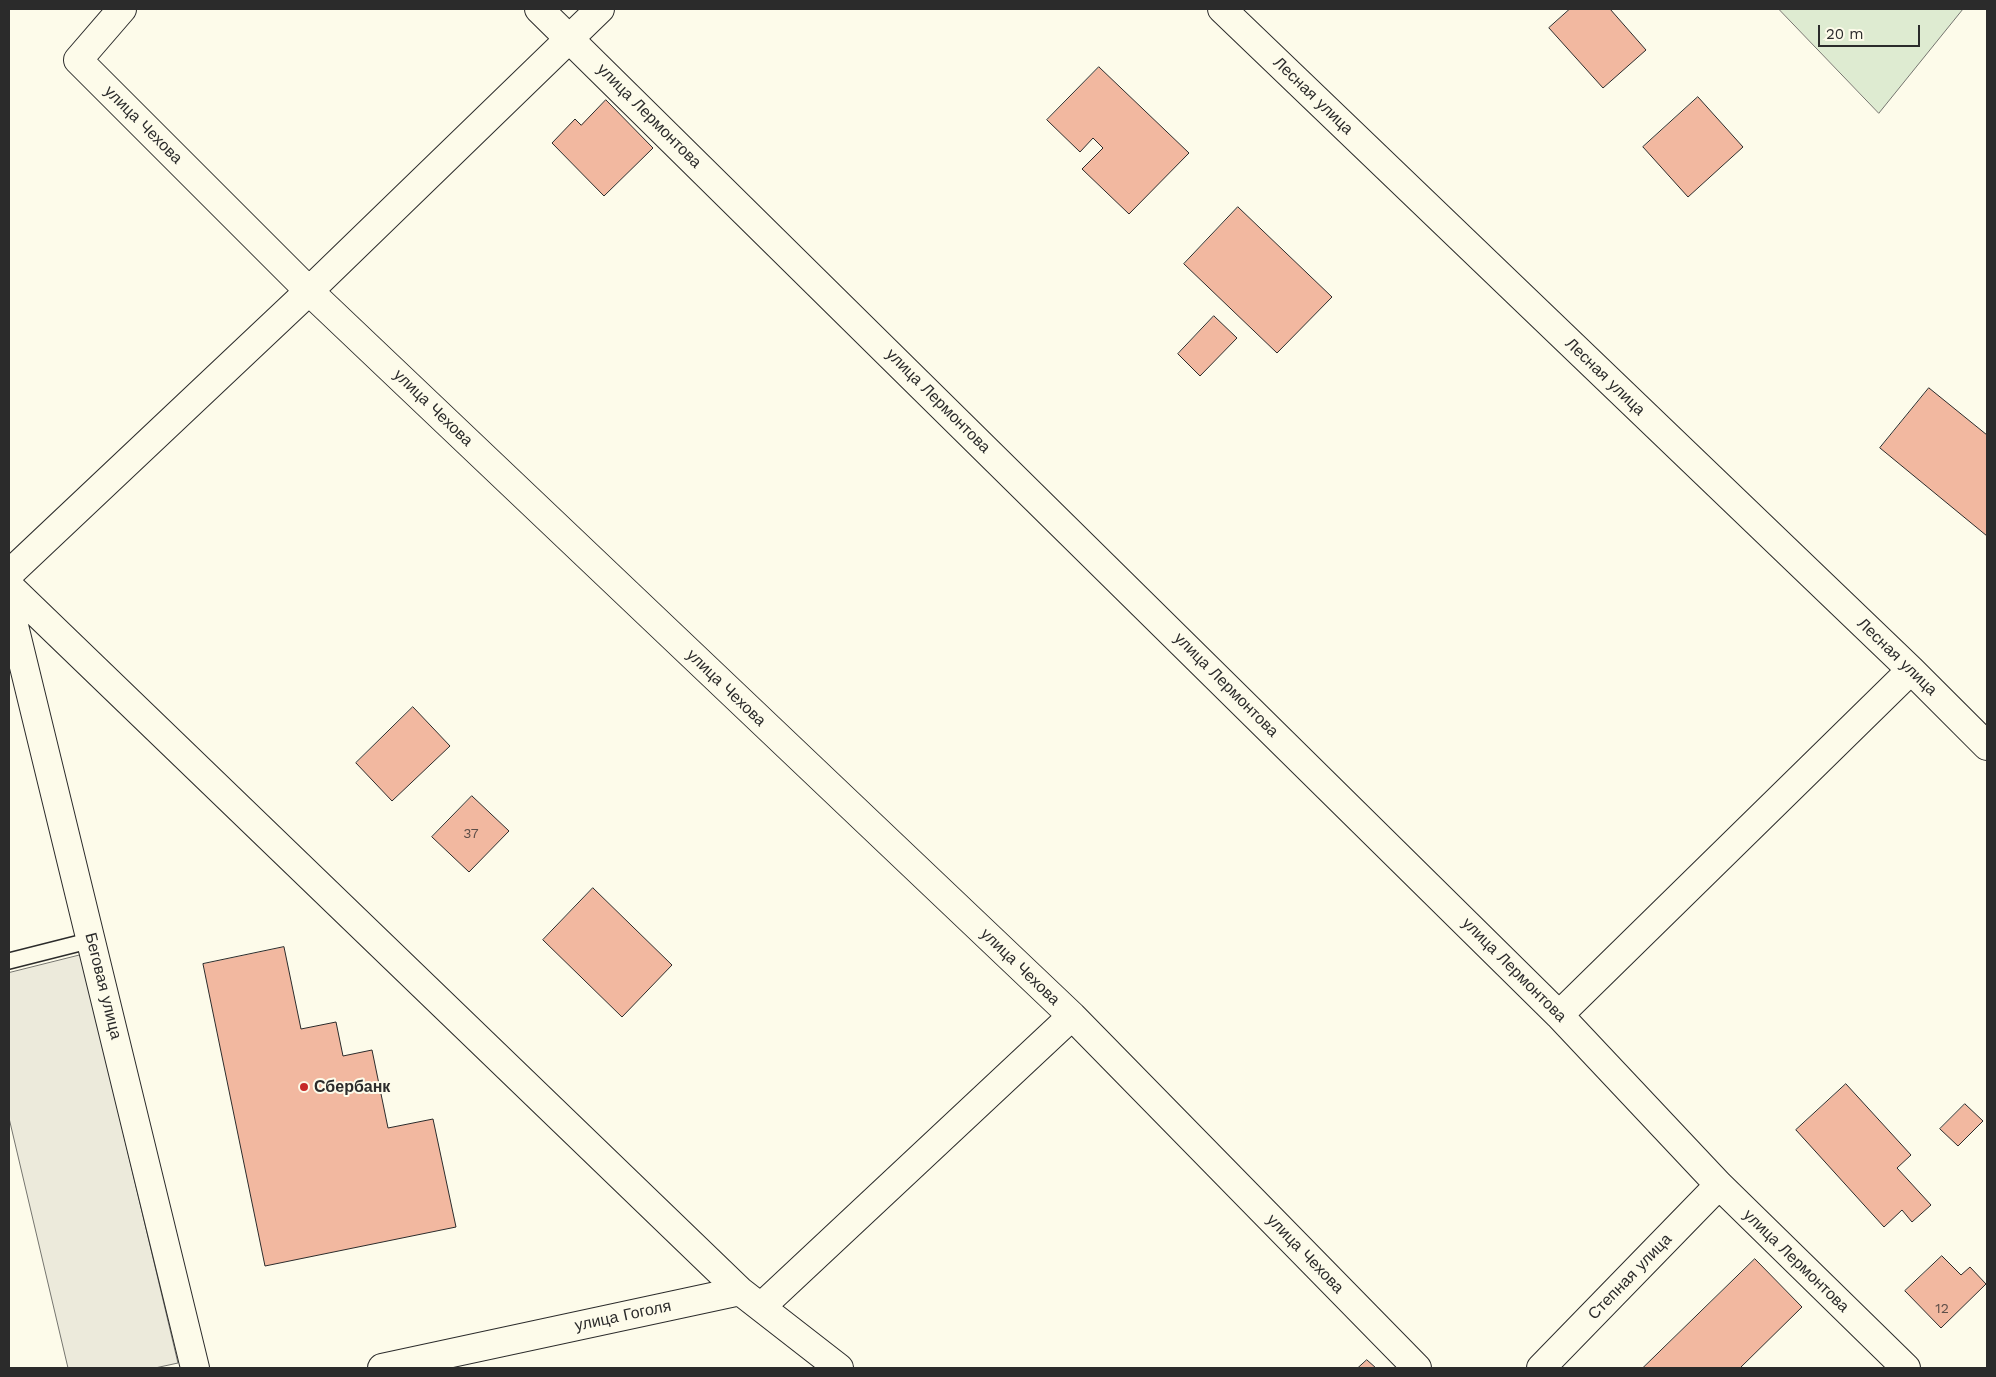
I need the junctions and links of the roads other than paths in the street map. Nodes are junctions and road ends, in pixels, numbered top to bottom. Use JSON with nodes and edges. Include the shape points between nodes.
{"nodes":[{"id":1,"x":122,"y":9,"type":"edge"},
{"id":2,"x":540,"y":9,"type":"edge"},
{"id":3,"x":600,"y":9,"type":"edge"},
{"id":4,"x":1222,"y":9,"type":"edge"},
{"id":5,"x":570,"y":38,"type":"junction"},
{"id":6,"x":309,"y":291,"type":"junction"},
{"id":7,"x":9,"y":574,"type":"edge"},
{"id":8,"x":9,"y":586,"type":"edge"},
{"id":9,"x":9,"y":605,"type":"edge"},
{"id":10,"x":1912,"y":670,"type":"junction"},
{"id":11,"x":1987,"y":746,"type":"edge"},
{"id":12,"x":92,"y":940,"type":"junction"},
{"id":13,"x":9,"y":961,"type":"edge"},
{"id":14,"x":1559,"y":1015,"type":"junction"},
{"id":15,"x":1072,"y":1016,"type":"junction"},
{"id":16,"x":1719,"y":1185,"type":"junction"},
{"id":17,"x":750,"y":1299,"type":"junction"},
{"id":18,"x":195,"y":1368,"type":"edge"},
{"id":19,"x":382,"y":1368,"type":"edge"},
{"id":20,"x":839,"y":1368,"type":"edge"},
{"id":21,"x":1417,"y":1368,"type":"edge"},
{"id":22,"x":1541,"y":1368,"type":"edge"},
{"id":23,"x":1906,"y":1368,"type":"edge"}],
"edges":[{"from":1,"to":6,"type":"street","name":"улица Чехова","via":[[78,60]]},
{"from":2,"to":5,"type":"street","name":"улица Лермонтова"},
{"from":3,"to":5,"type":"street"},
{"from":4,"to":10,"type":"street","name":"Лесная улица"},
{"from":5,"to":6,"type":"street"},
{"from":5,"to":14,"type":"street","name":"улица Лермонтова"},
{"from":6,"to":7,"type":"street"},
{"from":6,"to":15,"type":"street","name":"улица Чехова"},
{"from":8,"to":17,"type":"street"},
{"from":9,"to":12,"type":"street","name":"Беговая улица"},
{"from":10,"to":11,"type":"street","name":"Лесная улица"},
{"from":10,"to":14,"type":"street"},
{"from":12,"to":13,"type":"lane"},
{"from":12,"to":18,"type":"street","name":"Беговая улица"},
{"from":14,"to":16,"type":"street","name":"улица Лермонтова"},
{"from":15,"to":17,"type":"street"},
{"from":15,"to":21,"type":"street","name":"улица Чехова"},
{"from":16,"to":22,"type":"street","name":"Степная улица"},
{"from":16,"to":23,"type":"street","name":"улица Лермонтова"},
{"from":17,"to":19,"type":"street","name":"улица Гоголя"},
{"from":17,"to":20,"type":"street"}]}
